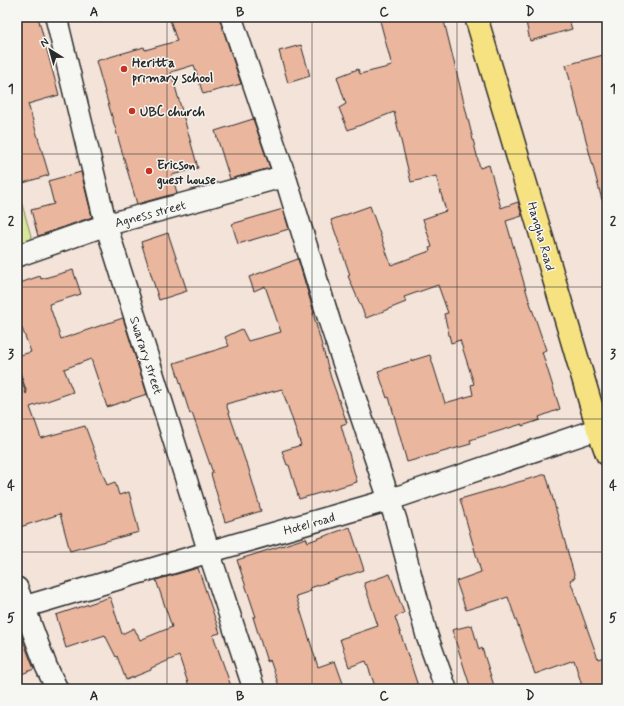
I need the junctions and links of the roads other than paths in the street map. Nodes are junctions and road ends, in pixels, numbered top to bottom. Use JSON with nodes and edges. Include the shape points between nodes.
{"nodes":[{"id":1,"x":56,"y":17,"type":"edge"},
{"id":2,"x":231,"y":17,"type":"edge"},
{"id":3,"x":476,"y":17,"type":"edge"},
{"id":4,"x":285,"y":176,"type":"junction"},
{"id":5,"x":106,"y":225,"type":"junction"},
{"id":6,"x":17,"y":256,"type":"edge"},
{"id":7,"x":598,"y":429,"type":"junction"},
{"id":8,"x":607,"y":454,"type":"edge"},
{"id":9,"x":389,"y":500,"type":"junction"},
{"id":10,"x":209,"y":552,"type":"junction"},
{"id":11,"x":20,"y":601,"type":"edge"},
{"id":12,"x":57,"y":689,"type":"edge"},
{"id":13,"x":254,"y":689,"type":"edge"},
{"id":14,"x":446,"y":689,"type":"edge"}],
"edges":[{"from":1,"to":5,"type":"street","name":"Swarary street"},
{"from":2,"to":4,"type":"street"},
{"from":3,"to":7,"type":"highway","name":"Hangha Road"},
{"from":4,"to":5,"type":"street","name":"Agness street"},
{"from":4,"to":9,"type":"street","via":[[330,323]]},
{"from":5,"to":6,"type":"street","name":"Agness street"},
{"from":5,"to":10,"type":"street","name":"Swarary street"},
{"from":7,"to":8,"type":"highway","name":"Hangha Road"},
{"from":7,"to":9,"type":"street","name":"Hotel road"},
{"from":9,"to":10,"type":"street","name":"Hotel road"},
{"from":9,"to":14,"type":"street"},
{"from":10,"to":11,"type":"street","name":"Hotel road"},
{"from":10,"to":13,"type":"street","name":"Swarary street"},
{"from":11,"to":12,"type":"street"}]}
